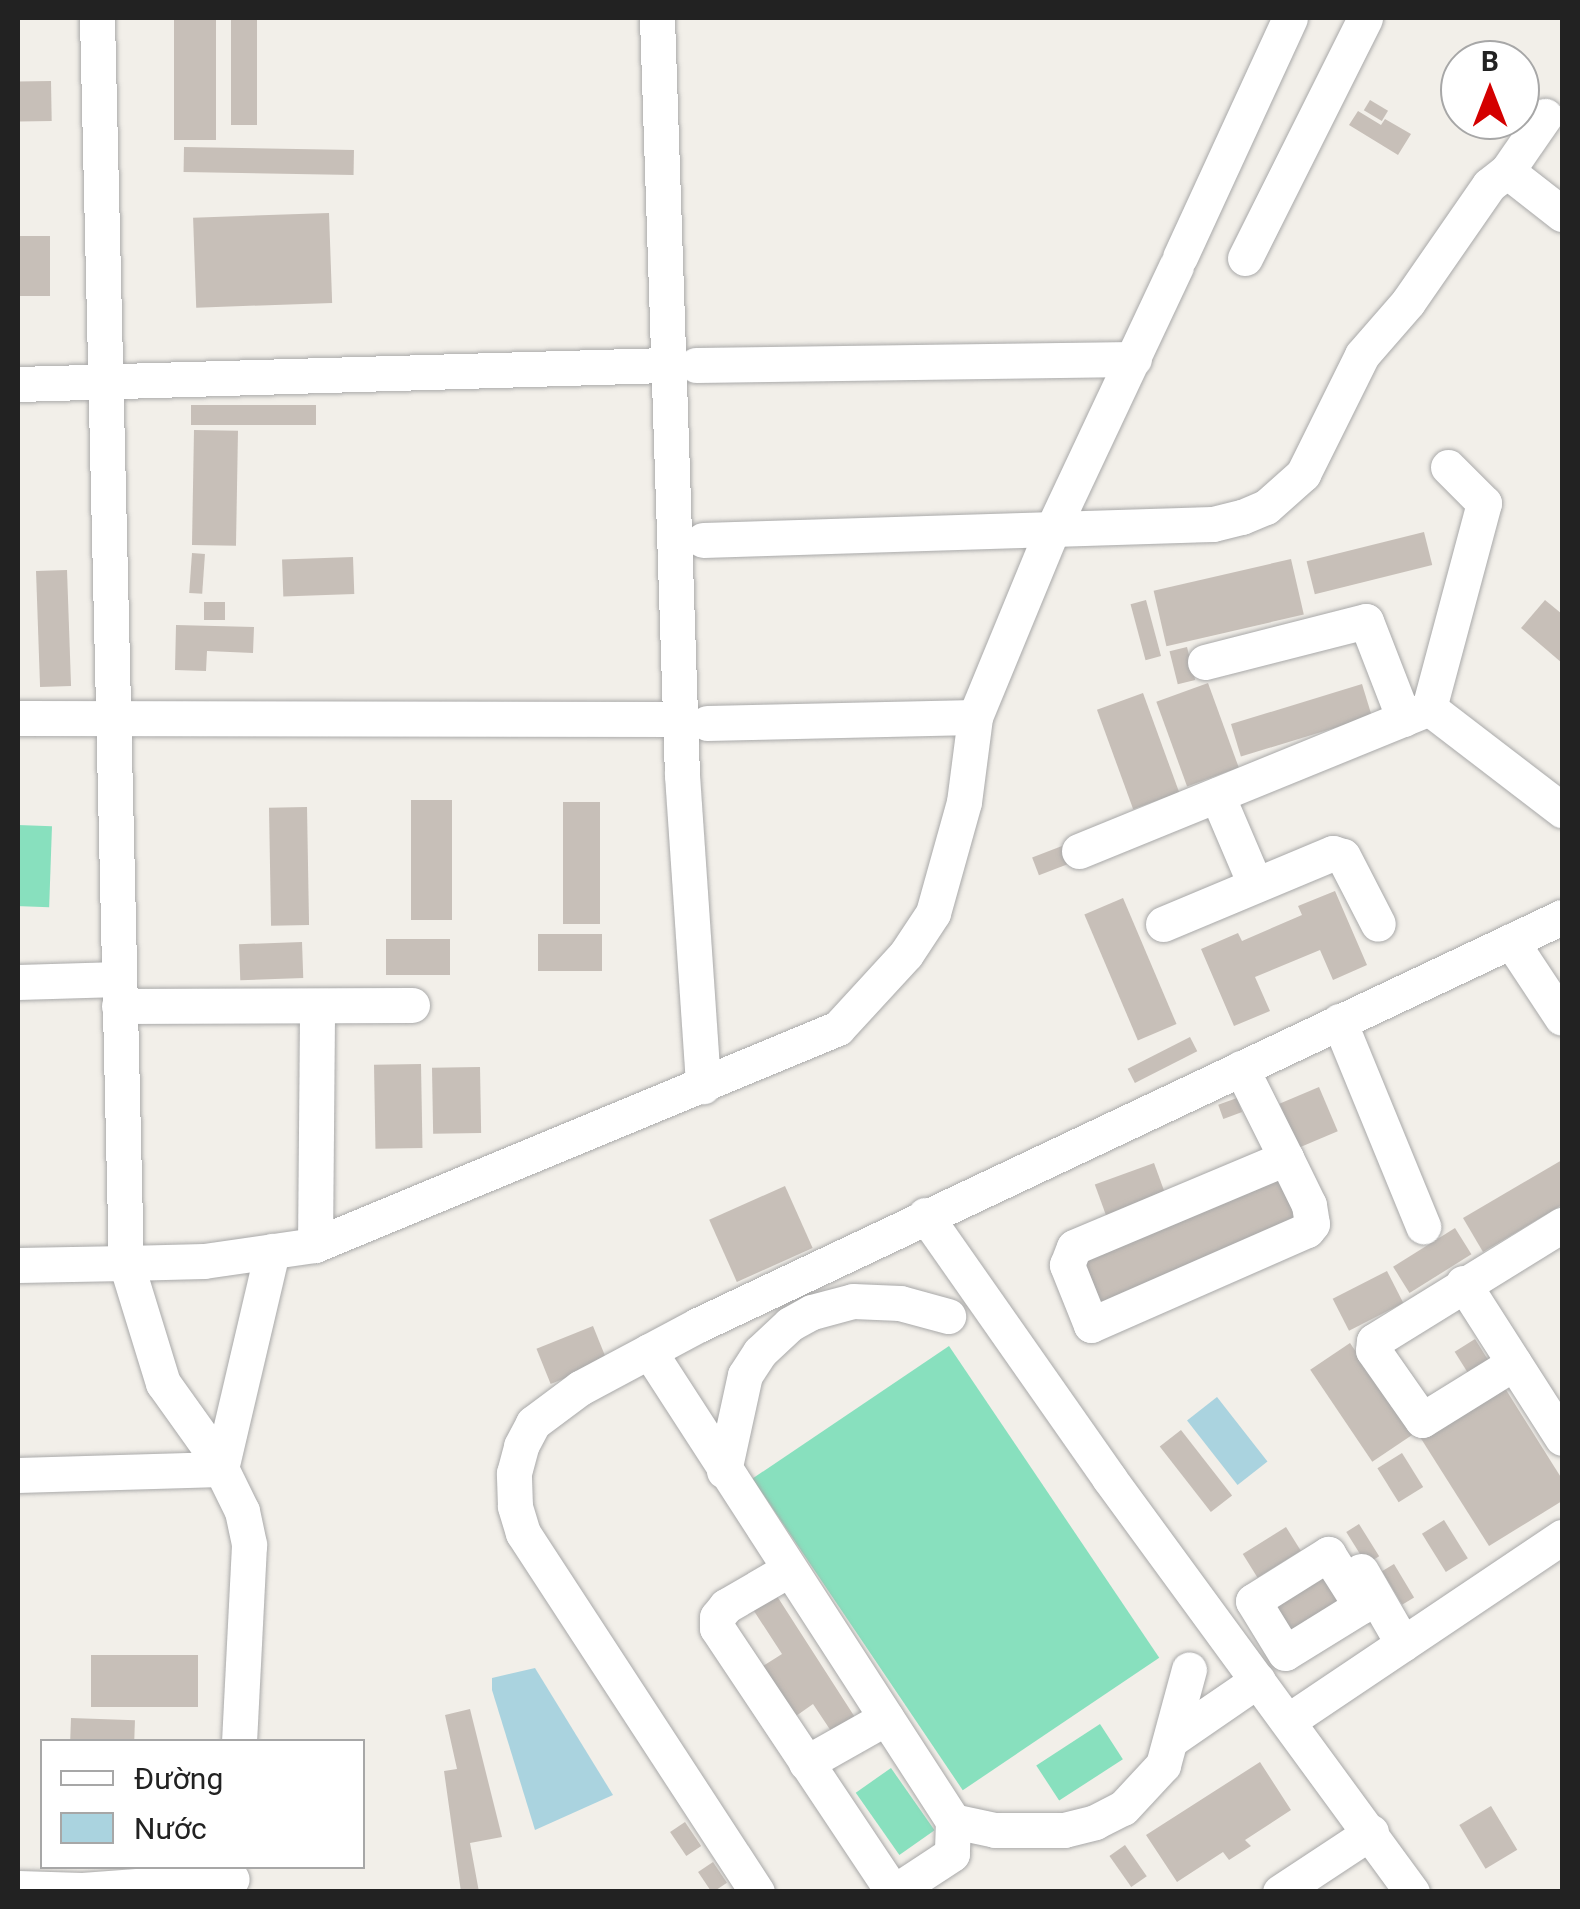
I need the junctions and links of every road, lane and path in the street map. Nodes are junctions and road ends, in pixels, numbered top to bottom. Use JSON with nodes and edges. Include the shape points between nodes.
{"nodes":[{"id":1,"x":97,"y":18,"type":"edge"},
{"id":2,"x":657,"y":18,"type":"edge"},
{"id":3,"x":1290,"y":18,"type":"edge"},
{"id":4,"x":1365,"y":18,"type":"edge"},
{"id":5,"x":1545,"y":116,"type":"dead end"},
{"id":6,"x":1507,"y":172,"type":"junction"},
{"id":7,"x":1562,"y":214,"type":"edge"},
{"id":8,"x":1246,"y":258,"type":"dead end"},
{"id":9,"x":1134,"y":359,"type":"junction"},
{"id":10,"x":682,"y":365,"type":"junction"},
{"id":11,"x":103,"y":382,"type":"junction"},
{"id":12,"x":18,"y":384,"type":"edge"},
{"id":13,"x":1448,"y":467,"type":"dead end"},
{"id":14,"x":1052,"y":530,"type":"junction"},
{"id":15,"x":703,"y":540,"type":"dead end"},
{"id":16,"x":1205,"y":662,"type":"dead end"},
{"id":17,"x":1417,"y":714,"type":"junction"},
{"id":18,"x":112,"y":716,"type":"junction"},
{"id":19,"x":975,"y":717,"type":"junction"},
{"id":20,"x":18,"y":718,"type":"edge"},
{"id":21,"x":693,"y":721,"type":"junction"},
{"id":22,"x":1218,"y":795,"type":"junction"},
{"id":23,"x":1562,"y":810,"type":"edge"},
{"id":24,"x":1079,"y":850,"type":"dead end"},
{"id":25,"x":1255,"y":884,"type":"junction"},
{"id":26,"x":1562,"y":917,"type":"edge"},
{"id":27,"x":1162,"y":924,"type":"dead end"},
{"id":28,"x":1378,"y":924,"type":"dead end"},
{"id":29,"x":1510,"y":941,"type":"junction"},
{"id":30,"x":18,"y":982,"type":"edge"},
{"id":31,"x":119,"y":992,"type":"junction"},
{"id":32,"x":412,"y":1005,"type":"dead end"},
{"id":33,"x":317,"y":1006,"type":"junction"},
{"id":34,"x":1562,"y":1018,"type":"edge"},
{"id":35,"x":1340,"y":1022,"type":"junction"},
{"id":36,"x":1241,"y":1068,"type":"junction"},
{"id":37,"x":703,"y":1086,"type":"junction"},
{"id":38,"x":1286,"y":1158,"type":"junction"},
{"id":39,"x":926,"y":1215,"type":"junction"},
{"id":40,"x":1562,"y":1225,"type":"edge"},
{"id":41,"x":1424,"y":1226,"type":"dead end"},
{"id":42,"x":315,"y":1246,"type":"junction"},
{"id":43,"x":272,"y":1251,"type":"junction"},
{"id":44,"x":126,"y":1263,"type":"junction"},
{"id":45,"x":18,"y":1265,"type":"edge"},
{"id":46,"x":1463,"y":1283,"type":"junction"},
{"id":47,"x":948,"y":1316,"type":"dead end"},
{"id":48,"x":649,"y":1351,"type":"junction"},
{"id":49,"x":1514,"y":1363,"type":"junction"},
{"id":50,"x":1558,"y":1420,"type":"edge"},
{"id":51,"x":221,"y":1469,"type":"junction"},
{"id":52,"x":724,"y":1471,"type":"junction"},
{"id":53,"x":18,"y":1474,"type":"edge"},
{"id":54,"x":1339,"y":1532,"type":"dead end"},
{"id":55,"x":1562,"y":1537,"type":"edge"},
{"id":56,"x":788,"y":1570,"type":"junction"},
{"id":57,"x":1324,"y":1630,"type":"dead end"},
{"id":58,"x":1403,"y":1644,"type":"junction"},
{"id":59,"x":1190,"y":1669,"type":"dead end"},
{"id":60,"x":1354,"y":1676,"type":"junction"},
{"id":61,"x":1258,"y":1680,"type":"junction"},
{"id":62,"x":886,"y":1718,"type":"junction"},
{"id":63,"x":1288,"y":1721,"type":"junction"},
{"id":64,"x":239,"y":1739,"type":"edge"},
{"id":65,"x":1172,"y":1739,"type":"junction"},
{"id":66,"x":806,"y":1764,"type":"junction"},
{"id":67,"x":953,"y":1821,"type":"junction"},
{"id":68,"x":1370,"y":1832,"type":"junction"},
{"id":69,"x":232,"y":1879,"type":"edge"},
{"id":70,"x":18,"y":1888,"type":"edge"},
{"id":71,"x":757,"y":1892,"type":"edge"},
{"id":72,"x":893,"y":1892,"type":"edge"},
{"id":73,"x":1280,"y":1892,"type":"edge"},
{"id":74,"x":1412,"y":1892,"type":"edge"}],
"edges":[{"from":1,"to":11,"type":"street"},
{"from":2,"to":10,"type":"street"},
{"from":3,"to":9,"type":"street"},
{"from":4,"to":8,"type":"street"},
{"from":5,"to":6,"type":"street"},
{"from":6,"to":7,"type":"street"},
{"from":6,"to":14,"type":"street","via":[[1478,200],[1362,356],[1319,448],[1287,490],[1254,512],[1213,524]]},
{"from":9,"to":10,"type":"street"},
{"from":9,"to":14,"type":"street"},
{"from":10,"to":11,"type":"street"},
{"from":10,"to":21,"type":"street"},
{"from":11,"to":12,"type":"street"},
{"from":11,"to":18,"type":"street"},
{"from":13,"to":17,"type":"street","via":[[1484,504]]},
{"from":14,"to":15,"type":"street"},
{"from":14,"to":19,"type":"street"},
{"from":16,"to":17,"type":"street","via":[[1366,622]]},
{"from":17,"to":22,"type":"street"},
{"from":17,"to":23,"type":"street"},
{"from":18,"to":20,"type":"street"},
{"from":18,"to":21,"type":"street"},
{"from":18,"to":31,"type":"street"},
{"from":19,"to":21,"type":"street"},
{"from":19,"to":37,"type":"street","via":[[952,858],[933,913],[906,954],[838,1028]]},
{"from":21,"to":37,"type":"street"},
{"from":22,"to":24,"type":"street"},
{"from":22,"to":25,"type":"street"},
{"from":25,"to":27,"type":"street"},
{"from":25,"to":28,"type":"street","via":[[1322,856],[1343,856]]},
{"from":26,"to":29,"type":"street"},
{"from":29,"to":34,"type":"street"},
{"from":29,"to":35,"type":"street"},
{"from":30,"to":31,"type":"street"},
{"from":31,"to":33,"type":"street"},
{"from":31,"to":44,"type":"street"},
{"from":32,"to":33,"type":"street"},
{"from":33,"to":42,"type":"street"},
{"from":35,"to":36,"type":"street"},
{"from":35,"to":41,"type":"street"},
{"from":36,"to":38,"type":"street"},
{"from":36,"to":39,"type":"street"},
{"from":37,"to":42,"type":"street"},
{"from":38,"to":38,"type":"street","via":[[1313,1217],[1307,1230],[1091,1325],[1067,1265],[1074,1247]]},
{"from":39,"to":48,"type":"street"},
{"from":39,"to":61,"type":"street"},
{"from":40,"to":46,"type":"street"},
{"from":42,"to":43,"type":"street"},
{"from":43,"to":44,"type":"street"},
{"from":43,"to":51,"type":"street"},
{"from":44,"to":45,"type":"street"},
{"from":44,"to":51,"type":"street","via":[[164,1383]]},
{"from":46,"to":49,"type":"street"},
{"from":46,"to":49,"type":"street","via":[[1379,1335],[1373,1350],[1422,1420]]},
{"from":47,"to":52,"type":"street","via":[[900,1303],[853,1302],[790,1324],[745,1375]]},
{"from":48,"to":52,"type":"street"},
{"from":48,"to":71,"type":"street","via":[[533,1422],[518,1460],[515,1506],[522,1533]]},
{"from":49,"to":50,"type":"street"},
{"from":51,"to":53,"type":"street"},
{"from":51,"to":64,"type":"street","via":[[242,1511],[249,1545]]},
{"from":52,"to":56,"type":"street"},
{"from":54,"to":58,"type":"street"},
{"from":55,"to":58,"type":"street"},
{"from":56,"to":62,"type":"street"},
{"from":56,"to":66,"type":"street","via":[[726,1606],[717,1628]]},
{"from":57,"to":60,"type":"street"},
{"from":58,"to":60,"type":"street"},
{"from":59,"to":65,"type":"street"},
{"from":60,"to":63,"type":"street"},
{"from":61,"to":63,"type":"street"},
{"from":61,"to":65,"type":"street"},
{"from":62,"to":66,"type":"street"},
{"from":62,"to":67,"type":"street"},
{"from":63,"to":68,"type":"street"},
{"from":65,"to":67,"type":"street","via":[[1150,1785],[1096,1822],[1030,1832]]},
{"from":66,"to":72,"type":"street"},
{"from":67,"to":72,"type":"street","via":[[952,1854]]},
{"from":68,"to":73,"type":"street"},
{"from":68,"to":74,"type":"street"},
{"from":69,"to":70,"type":"street"}]}
